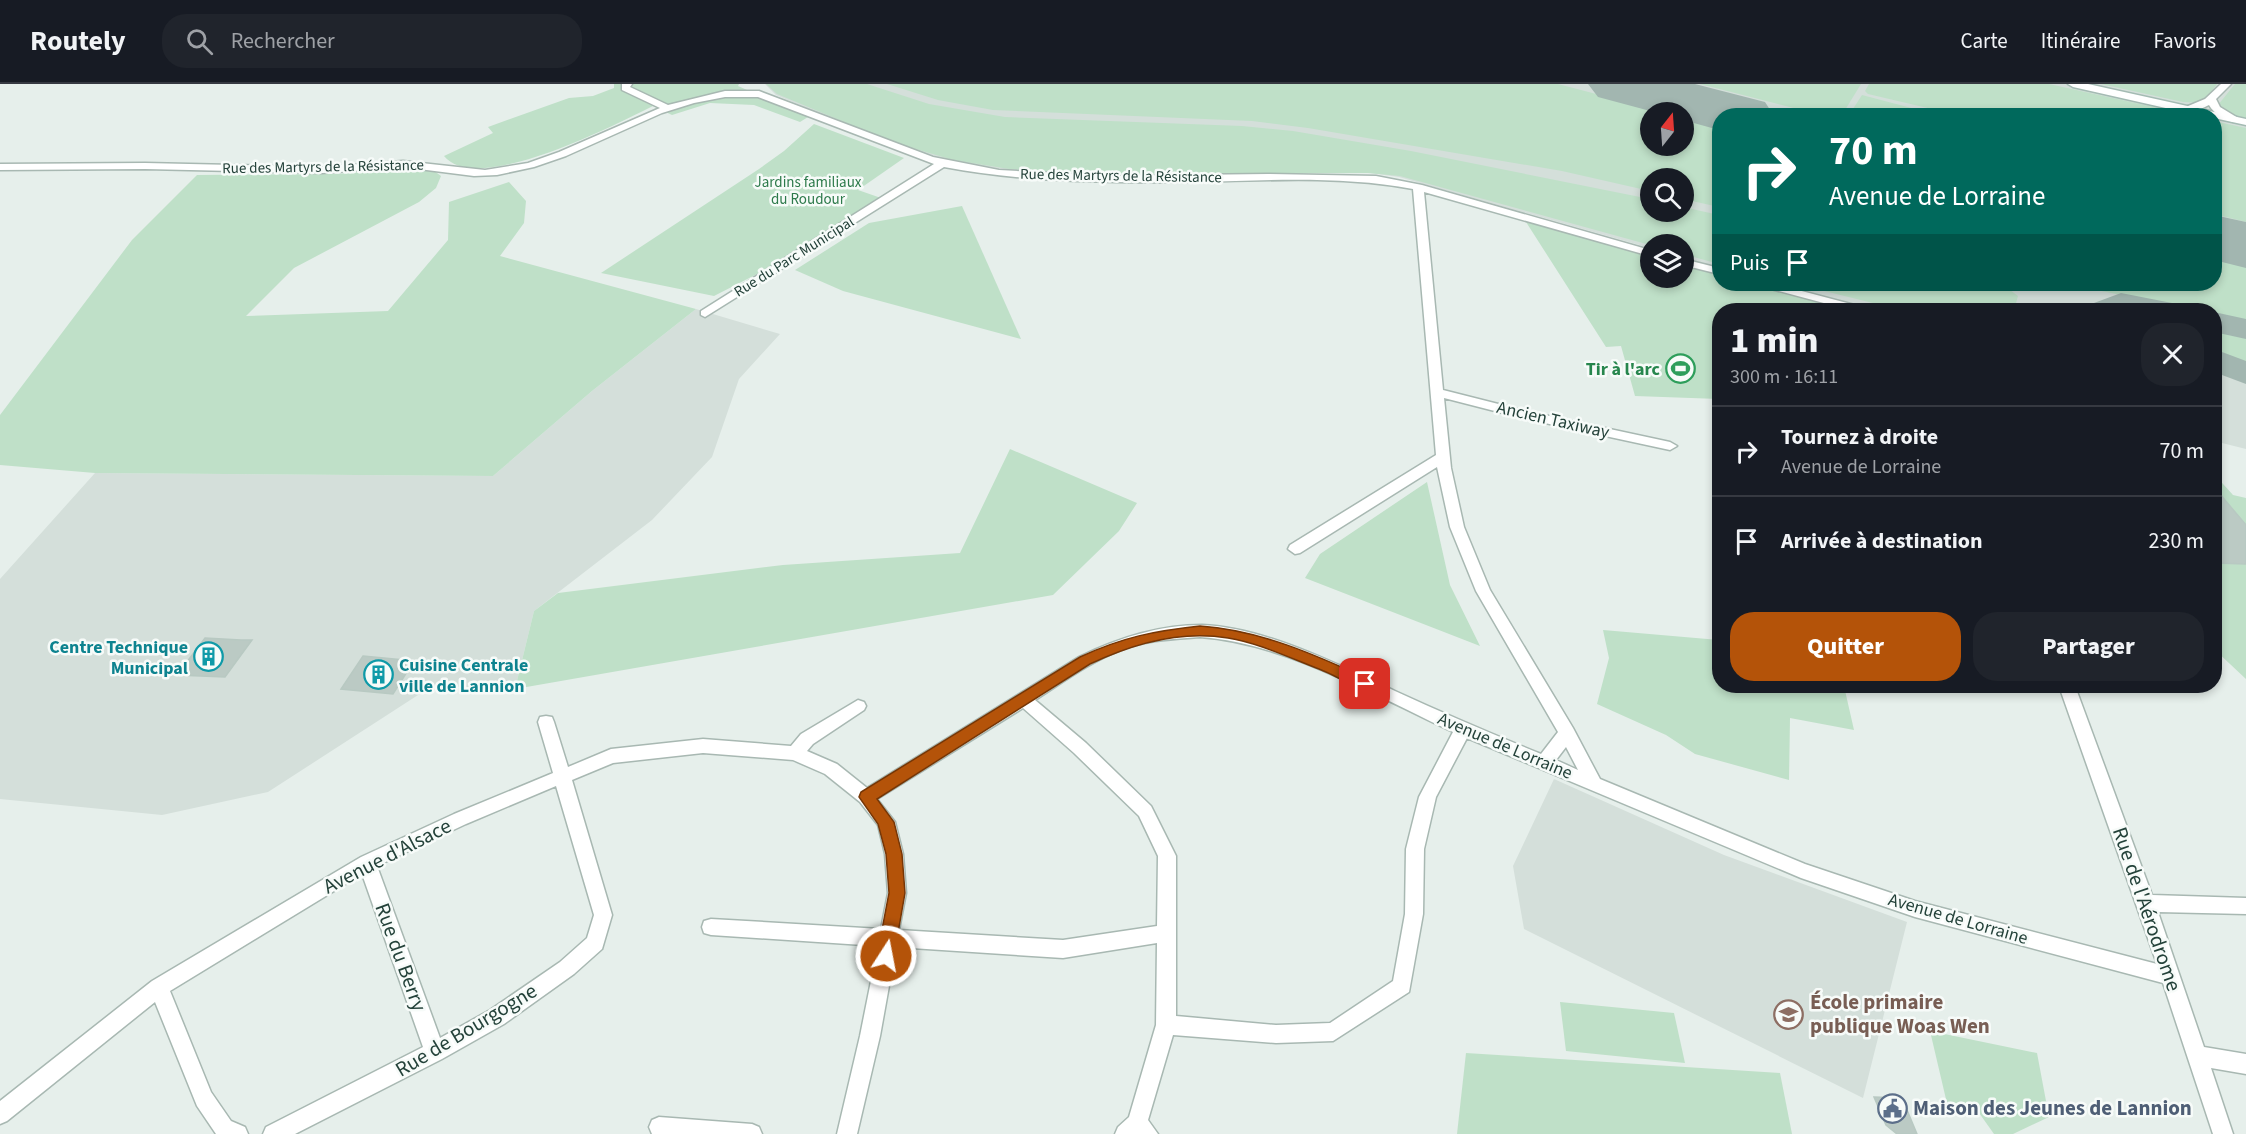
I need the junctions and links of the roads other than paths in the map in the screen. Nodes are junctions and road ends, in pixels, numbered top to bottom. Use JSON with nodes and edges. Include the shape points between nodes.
{"nodes":[{"id":1,"x":627,"y":84,"type":"edge"},
{"id":2,"x":2073,"y":84,"type":"edge"},
{"id":3,"x":2226,"y":84,"type":"edge"},
{"id":4,"x":2212,"y":100,"type":"junction"},
{"id":5,"x":665,"y":107,"type":"junction"},
{"id":6,"x":2181,"y":108,"type":"edge"},
{"id":7,"x":2193,"y":108,"type":"edge"},
{"id":8,"x":2216,"y":108,"type":"edge"},
{"id":9,"x":2222,"y":112,"type":"edge"},
{"id":10,"x":2222,"y":117,"type":"edge"},
{"id":11,"x":2240,"y":121,"type":"edge"},
{"id":12,"x":943,"y":163,"type":"junction"},
{"id":13,"x":0,"y":167,"type":"edge"},
{"id":14,"x":1418,"y":187,"type":"junction"},
{"id":15,"x":1640,"y":250,"type":"edge"},
{"id":16,"x":1694,"y":265,"type":"edge"},
{"id":17,"x":1712,"y":269,"type":"edge"},
{"id":18,"x":1790,"y":291,"type":"edge"},
{"id":19,"x":1836,"y":303,"type":"edge"},
{"id":20,"x":705,"y":313,"type":"dead end"},
{"id":21,"x":1436,"y":392,"type":"junction"},
{"id":22,"x":1670,"y":446,"type":"dead end"},
{"id":23,"x":1443,"y":458,"type":"junction"},
{"id":24,"x":1295,"y":549,"type":"dead end"},
{"id":25,"x":2070,"y":693,"type":"edge"},
{"id":26,"x":1024,"y":700,"type":"junction"},
{"id":27,"x":858,"y":706,"type":"dead end"},
{"id":28,"x":546,"y":722,"type":"dead end"},
{"id":29,"x":1464,"y":729,"type":"junction"},
{"id":30,"x":1567,"y":733,"type":"junction"},
{"id":31,"x":795,"y":753,"type":"junction"},
{"id":32,"x":1544,"y":763,"type":"junction"},
{"id":33,"x":563,"y":777,"type":"junction"},
{"id":34,"x":1594,"y":784,"type":"junction"},
{"id":35,"x":866,"y":797,"type":"junction"},
{"id":36,"x":367,"y":862,"type":"junction"},
{"id":37,"x":2146,"y":903,"type":"junction"},
{"id":38,"x":2246,"y":906,"type":"edge"},
{"id":39,"x":711,"y":927,"type":"dead end"},
{"id":40,"x":1167,"y":933,"type":"junction"},
{"id":41,"x":890,"y":937,"type":"junction"},
{"id":42,"x":2170,"y":976,"type":"junction"},
{"id":43,"x":159,"y":987,"type":"junction"},
{"id":44,"x":1166,"y":1025,"type":"junction"},
{"id":45,"x":435,"y":1052,"type":"junction"},
{"id":46,"x":2197,"y":1056,"type":"junction"},
{"id":47,"x":2246,"y":1064,"type":"edge"},
{"id":48,"x":0,"y":1114,"type":"edge"},
{"id":49,"x":659,"y":1127,"type":"dead end"},
{"id":50,"x":1137,"y":1130,"type":"edge"},
{"id":51,"x":238,"y":1134,"type":"edge"},
{"id":52,"x":273,"y":1134,"type":"edge"},
{"id":53,"x":752,"y":1134,"type":"edge"},
{"id":54,"x":847,"y":1134,"type":"edge"},
{"id":55,"x":2223,"y":1134,"type":"edge"}],
"edges":[{"from":1,"to":5,"type":"street","via":[[625,88]]},
{"from":2,"to":6,"type":"main road"},
{"from":3,"to":4,"type":"street"},
{"from":4,"to":7,"type":"street"},
{"from":4,"to":8,"type":"street"},
{"from":5,"to":12,"type":"street","name":"Rue des Martyrs de la Résistance","via":[[726,93],[759,94]]},
{"from":5,"to":13,"type":"street","name":"Rue des Martyrs de la Résistance","via":[[539,161],[494,173],[409,164],[323,170]]},
{"from":9,"to":11,"type":"street"},
{"from":10,"to":11,"type":"main road"},
{"from":12,"to":14,"type":"street","name":"Rue des Martyrs de la Résistance","via":[[1029,176],[1354,177]]},
{"from":12,"to":20,"type":"street","name":"Rue du Parc Municipal"},
{"from":14,"to":15,"type":"street","name":"Rue des Martyrs de la Résistance"},
{"from":14,"to":21,"type":"street"},
{"from":16,"to":17,"type":"street"},
{"from":18,"to":19,"type":"street"},
{"from":21,"to":22,"type":"street","name":"Ancien Taxiway"},
{"from":21,"to":23,"type":"street"},
{"from":23,"to":24,"type":"street"},
{"from":23,"to":30,"type":"street","via":[[1457,526],[1483,591]]},
{"from":25,"to":37,"type":"street","name":"Rue de l'Aérodrome"},
{"from":26,"to":29,"type":"street","name":"Avenue de Lorraine","via":[[1117,645],[1152,636],[1210,631],[1255,640],[1326,666]]},
{"from":26,"to":35,"type":"street","name":"Avenue de Lorraine"},
{"from":26,"to":40,"type":"street","via":[[1145,811],[1167,856]]},
{"from":27,"to":31,"type":"street","via":[[807,739]]},
{"from":28,"to":33,"type":"street","name":"Rue de Bourgogne"},
{"from":29,"to":32,"type":"street","name":"Avenue de Lorraine"},
{"from":29,"to":44,"type":"street","via":[[1428,797],[1415,849],[1414,914],[1402,986],[1333,1032],[1276,1034]]},
{"from":30,"to":32,"type":"street"},
{"from":30,"to":34,"type":"street"},
{"from":31,"to":33,"type":"street","name":"Avenue d'Alsace","via":[[703,746],[612,756]]},
{"from":31,"to":35,"type":"street","name":"Avenue d'Alsace","via":[[831,770]]},
{"from":32,"to":34,"type":"street","name":"Avenue de Lorraine"},
{"from":33,"to":36,"type":"street","name":"Avenue d'Alsace"},
{"from":33,"to":45,"type":"street","name":"Rue de Bourgogne","via":[[603,915],[595,943],[567,968],[496,1017]]},
{"from":34,"to":42,"type":"street","name":"Avenue de Lorraine","via":[[1801,870],[1915,909]]},
{"from":35,"to":41,"type":"street","name":"Avenue d'Alsace","via":[[886,822],[894,854],[897,893]]},
{"from":36,"to":43,"type":"street","name":"Avenue d'Alsace"},
{"from":36,"to":45,"type":"street","name":"Rue du Berry"},
{"from":37,"to":38,"type":"street"},
{"from":37,"to":42,"type":"street","name":"Rue de l'Aérodrome"},
{"from":39,"to":41,"type":"street"},
{"from":40,"to":41,"type":"street","via":[[1063,949]]},
{"from":40,"to":44,"type":"street"},
{"from":41,"to":54,"type":"street","name":"Avenue d'Alsace"},
{"from":42,"to":46,"type":"street","name":"Rue de l'Aérodrome"},
{"from":43,"to":48,"type":"street","name":"Avenue d'Alsace"},
{"from":43,"to":51,"type":"street","via":[[204,1100],[224,1128]]},
{"from":44,"to":50,"type":"street"},
{"from":45,"to":52,"type":"street","name":"Rue de Bourgogne"},
{"from":46,"to":47,"type":"street"},
{"from":46,"to":55,"type":"street","name":"Rue de l'Aérodrome"},
{"from":49,"to":53,"type":"street"}]}
